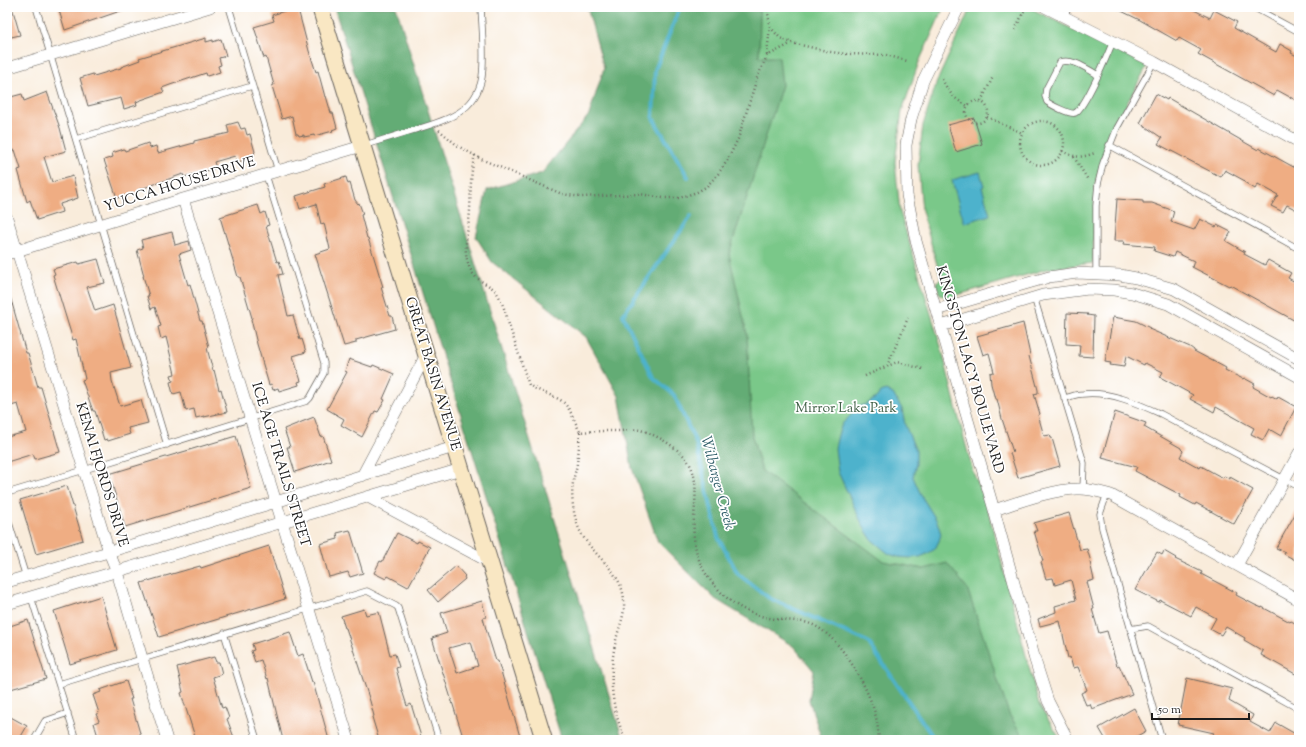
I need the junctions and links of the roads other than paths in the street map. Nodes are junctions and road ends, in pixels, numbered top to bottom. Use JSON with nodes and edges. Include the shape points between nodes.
{"nodes":[{"id":1,"x":36,"y":7,"type":"edge"},
{"id":2,"x":210,"y":7,"type":"edge"},
{"id":3,"x":229,"y":7,"type":"edge"},
{"id":4,"x":320,"y":7,"type":"edge"},
{"id":5,"x":481,"y":7,"type":"edge"},
{"id":6,"x":958,"y":7,"type":"edge"},
{"id":7,"x":1045,"y":7,"type":"edge"},
{"id":8,"x":1253,"y":7,"type":"edge"},
{"id":9,"x":1066,"y":12,"type":"edge"},
{"id":10,"x":1299,"y":32,"type":"edge"},
{"id":11,"x":1113,"y":41,"type":"junction"},
{"id":12,"x":50,"y":55,"type":"junction"},
{"id":13,"x":1154,"y":62,"type":"junction"},
{"id":14,"x":7,"y":68,"type":"edge"},
{"id":15,"x":1098,"y":75,"type":"junction"},
{"id":16,"x":252,"y":86,"type":"junction"},
{"id":17,"x":76,"y":139,"type":"junction"},
{"id":18,"x":1299,"y":142,"type":"edge"},
{"id":19,"x":1109,"y":145,"type":"junction"},
{"id":20,"x":362,"y":146,"type":"junction"},
{"id":21,"x":278,"y":171,"type":"junction"},
{"id":22,"x":266,"y":175,"type":"junction"},
{"id":23,"x":183,"y":199,"type":"junction"},
{"id":24,"x":7,"y":218,"type":"edge"},
{"id":25,"x":101,"y":224,"type":"junction"},
{"id":26,"x":1299,"y":249,"type":"edge"},
{"id":27,"x":12,"y":253,"type":"edge"},
{"id":28,"x":1096,"y":273,"type":"junction"},
{"id":29,"x":1034,"y":298,"type":"junction"},
{"id":30,"x":936,"y":310,"type":"junction"},
{"id":31,"x":940,"y":326,"type":"junction"},
{"id":32,"x":426,"y":356,"type":"junction"},
{"id":33,"x":1299,"y":359,"type":"edge"},
{"id":34,"x":1299,"y":377,"type":"edge"},
{"id":35,"x":1064,"y":398,"type":"junction"},
{"id":36,"x":250,"y":419,"type":"junction"},
{"id":37,"x":167,"y":445,"type":"junction"},
{"id":38,"x":454,"y":447,"type":"junction"},
{"id":39,"x":1299,"y":453,"type":"edge"},
{"id":40,"x":461,"y":469,"type":"junction"},
{"id":41,"x":84,"y":470,"type":"junction"},
{"id":42,"x":362,"y":476,"type":"junction"},
{"id":43,"x":1285,"y":479,"type":"junction"},
{"id":44,"x":1299,"y":487,"type":"edge"},
{"id":45,"x":1083,"y":489,"type":"junction"},
{"id":46,"x":7,"y":493,"type":"edge"},
{"id":47,"x":1107,"y":494,"type":"junction"},
{"id":48,"x":368,"y":497,"type":"junction"},
{"id":49,"x":276,"y":502,"type":"junction"},
{"id":50,"x":994,"y":510,"type":"junction"},
{"id":51,"x":7,"y":516,"type":"edge"},
{"id":52,"x":282,"y":524,"type":"junction"},
{"id":53,"x":109,"y":552,"type":"junction"},
{"id":54,"x":491,"y":563,"type":"junction"},
{"id":55,"x":1237,"y":565,"type":"junction"},
{"id":56,"x":117,"y":572,"type":"junction"},
{"id":57,"x":26,"y":577,"type":"junction"},
{"id":58,"x":7,"y":582,"type":"edge"},
{"id":59,"x":31,"y":597,"type":"junction"},
{"id":60,"x":1299,"y":600,"type":"edge"},
{"id":61,"x":7,"y":604,"type":"edge"},
{"id":62,"x":308,"y":608,"type":"junction"},
{"id":63,"x":1130,"y":629,"type":"junction"},
{"id":64,"x":224,"y":633,"type":"junction"},
{"id":65,"x":142,"y":658,"type":"junction"},
{"id":66,"x":59,"y":684,"type":"junction"},
{"id":67,"x":1299,"y":709,"type":"edge"},
{"id":68,"x":68,"y":713,"type":"junction"},
{"id":69,"x":34,"y":740,"type":"edge"},
{"id":70,"x":76,"y":740,"type":"edge"},
{"id":71,"x":167,"y":740,"type":"edge"},
{"id":72,"x":257,"y":740,"type":"edge"},
{"id":73,"x":349,"y":740,"type":"edge"},
{"id":74,"x":439,"y":740,"type":"edge"},
{"id":75,"x":544,"y":740,"type":"edge"},
{"id":76,"x":1068,"y":740,"type":"edge"},
{"id":77,"x":1162,"y":740,"type":"edge"}],
"edges":[{"from":1,"to":12,"type":"lane"},
{"from":2,"to":12,"type":"street"},
{"from":3,"to":16,"type":"lane"},
{"from":4,"to":20,"type":"street","name":"GREAT BASIN AVENUE"},
{"from":5,"to":20,"type":"lane","via":[[482,77],[474,97],[461,112],[444,121]]},
{"from":6,"to":30,"type":"street","name":"KINGSTON LACY BOULEVARD","via":[[924,81],[911,119],[906,145],[910,216]]},
{"from":7,"to":9,"type":"street"},
{"from":8,"to":10,"type":"lane"},
{"from":9,"to":11,"type":"street"},
{"from":11,"to":13,"type":"street"},
{"from":11,"to":15,"type":"lane"},
{"from":12,"to":14,"type":"street"},
{"from":12,"to":17,"type":"lane"},
{"from":13,"to":18,"type":"street"},
{"from":13,"to":19,"type":"lane"},
{"from":15,"to":15,"type":"lane","via":[[1082,106],[1076,112],[1070,113],[1047,102],[1046,88],[1060,62],[1065,60],[1075,63]]},
{"from":16,"to":17,"type":"lane"},
{"from":16,"to":21,"type":"lane"},
{"from":17,"to":25,"type":"lane"},
{"from":19,"to":26,"type":"lane"},
{"from":19,"to":28,"type":"lane","via":[[1098,184]]},
{"from":20,"to":21,"type":"street","name":"YUCCA HOUSE DRIVE"},
{"from":20,"to":32,"type":"street","name":"GREAT BASIN AVENUE"},
{"from":21,"to":22,"type":"street","name":"YUCCA HOUSE DRIVE"},
{"from":22,"to":23,"type":"street","name":"YUCCA HOUSE DRIVE"},
{"from":22,"to":36,"type":"lane","via":[[324,363],[324,373],[307,401]]},
{"from":23,"to":25,"type":"street","name":"YUCCA HOUSE DRIVE"},
{"from":23,"to":36,"type":"street","name":"ICE AGE TRAILS STREET"},
{"from":24,"to":27,"type":"street","name":"KENAI FJORDS DRIVE"},
{"from":25,"to":27,"type":"street","name":"YUCCA HOUSE DRIVE"},
{"from":25,"to":37,"type":"lane"},
{"from":27,"to":41,"type":"street","name":"KENAI FJORDS DRIVE"},
{"from":28,"to":30,"type":"street","via":[[1049,277]]},
{"from":28,"to":33,"type":"street","via":[[1136,278],[1174,289]]},
{"from":29,"to":31,"type":"street"},
{"from":29,"to":34,"type":"street","via":[[1063,291],[1102,289],[1132,293],[1168,304]]},
{"from":29,"to":35,"type":"lane"},
{"from":30,"to":31,"type":"street","name":"KINGSTON LACY BOULEVARD"},
{"from":31,"to":50,"type":"street","name":"KINGSTON LACY BOULEVARD"},
{"from":32,"to":38,"type":"street","name":"GREAT BASIN AVENUE"},
{"from":32,"to":42,"type":"street"},
{"from":35,"to":43,"type":"lane","via":[[1094,393],[1141,405]]},
{"from":35,"to":45,"type":"lane","via":[[1084,463]]},
{"from":36,"to":37,"type":"lane"},
{"from":36,"to":49,"type":"street","name":"ICE AGE TRAILS STREET"},
{"from":37,"to":41,"type":"lane"},
{"from":38,"to":40,"type":"street","name":"GREAT BASIN AVENUE"},
{"from":38,"to":42,"type":"street"},
{"from":39,"to":43,"type":"street"},
{"from":40,"to":48,"type":"street"},
{"from":40,"to":54,"type":"street","name":"GREAT BASIN AVENUE"},
{"from":41,"to":46,"type":"lane"},
{"from":41,"to":53,"type":"street","name":"KENAI FJORDS DRIVE"},
{"from":42,"to":49,"type":"street"},
{"from":43,"to":44,"type":"lane"},
{"from":43,"to":55,"type":"street"},
{"from":45,"to":47,"type":"street"},
{"from":45,"to":50,"type":"street","via":[[1062,491]]},
{"from":47,"to":55,"type":"street"},
{"from":47,"to":63,"type":"lane","via":[[1100,518]]},
{"from":48,"to":52,"type":"street"},
{"from":48,"to":54,"type":"street"},
{"from":49,"to":52,"type":"street","name":"ICE AGE TRAILS STREET"},
{"from":49,"to":53,"type":"street"},
{"from":50,"to":76,"type":"street","name":"KINGSTON LACY BOULEVARD","via":[[1048,701]]},
{"from":51,"to":57,"type":"lane"},
{"from":52,"to":56,"type":"street"},
{"from":52,"to":62,"type":"street","name":"ICE AGE TRAILS STREET"},
{"from":53,"to":56,"type":"street","name":"KENAI FJORDS DRIVE"},
{"from":53,"to":57,"type":"street"},
{"from":54,"to":75,"type":"street","name":"GREAT BASIN AVENUE"},
{"from":55,"to":60,"type":"street"},
{"from":56,"to":59,"type":"street"},
{"from":56,"to":65,"type":"street","name":"KENAI FJORDS DRIVE"},
{"from":57,"to":58,"type":"street"},
{"from":59,"to":61,"type":"street"},
{"from":59,"to":66,"type":"lane"},
{"from":62,"to":64,"type":"lane"},
{"from":62,"to":73,"type":"street","name":"ICE AGE TRAILS STREET"},
{"from":62,"to":74,"type":"lane","via":[[366,591],[398,608]]},
{"from":63,"to":67,"type":"lane","via":[[1148,626]]},
{"from":63,"to":77,"type":"lane"},
{"from":64,"to":65,"type":"lane"},
{"from":64,"to":72,"type":"lane"},
{"from":65,"to":66,"type":"lane"},
{"from":65,"to":71,"type":"street","name":"KENAI FJORDS DRIVE"},
{"from":66,"to":68,"type":"lane"},
{"from":68,"to":69,"type":"lane","via":[[45,721]]},
{"from":68,"to":70,"type":"lane"}]}
